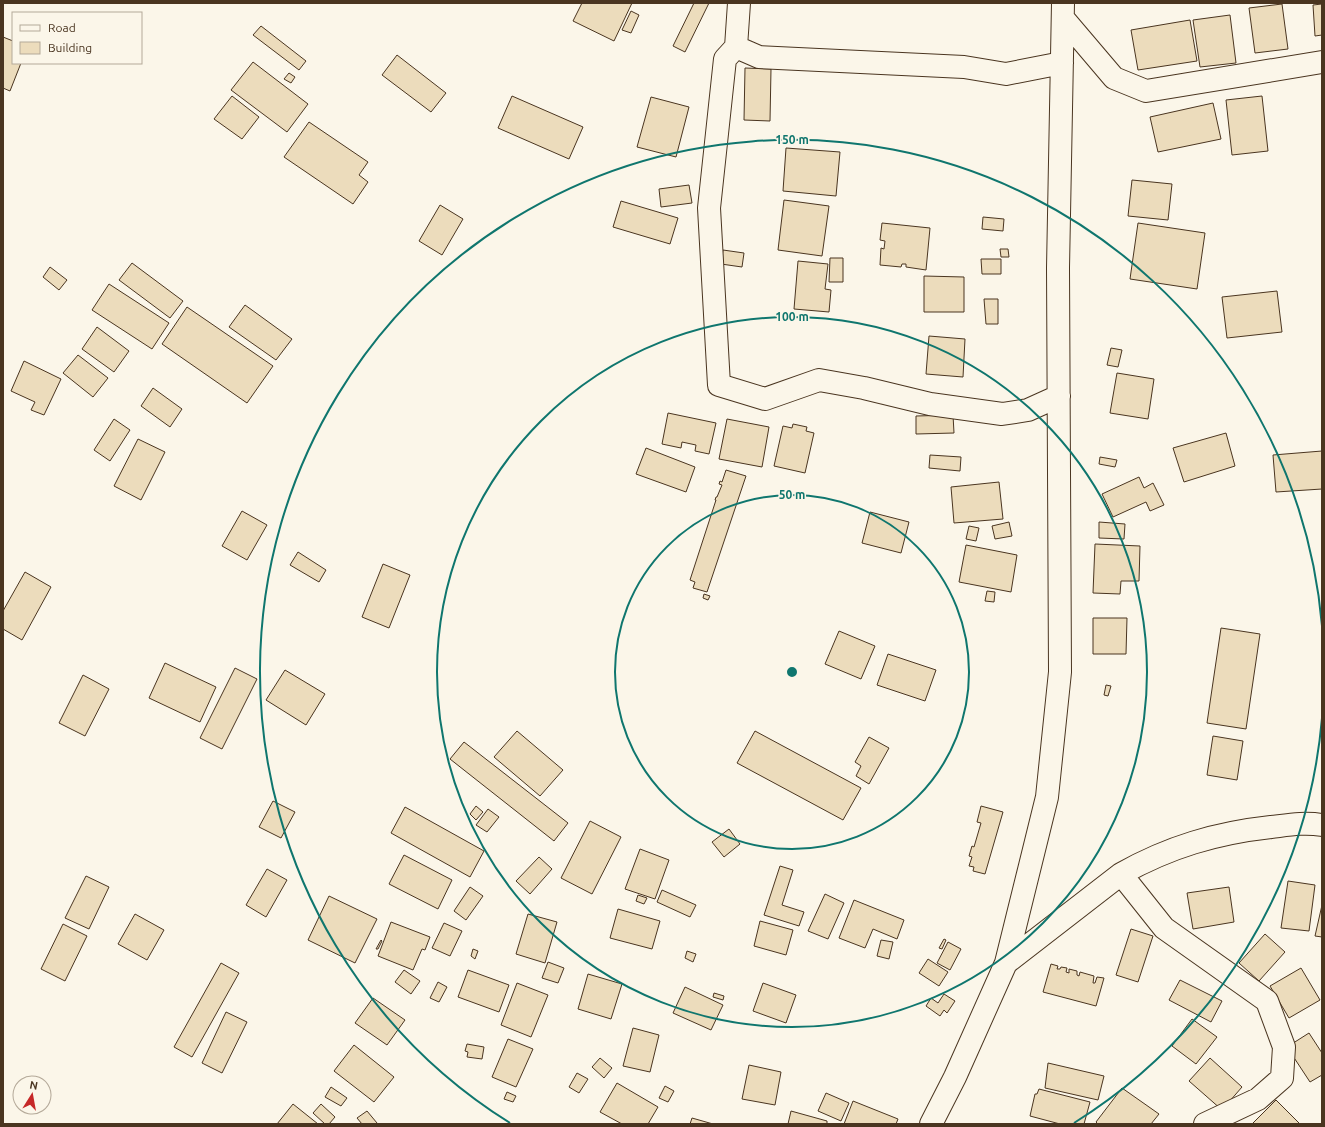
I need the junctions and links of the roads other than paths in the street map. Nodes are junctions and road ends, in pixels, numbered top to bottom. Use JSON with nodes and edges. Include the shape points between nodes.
{"nodes":[{"id":1,"x":739,"y":3,"type":"edge"},
{"id":2,"x":1063,"y":10,"type":"edge"},
{"id":3,"x":736,"y":47,"type":"junction"},
{"id":4,"x":1322,"y":62,"type":"edge"},
{"id":5,"x":1062,"y":63,"type":"junction"},
{"id":6,"x":1060,"y":396,"type":"junction"},
{"id":7,"x":1322,"y":825,"type":"edge"},
{"id":8,"x":1121,"y":874,"type":"junction"},
{"id":9,"x":1006,"y":963,"type":"junction"},
{"id":10,"x":930,"y":1124,"type":"edge"},
{"id":11,"x":1205,"y":1124,"type":"edge"}],
"edges":[{"from":1,"to":3,"type":"street"},
{"from":2,"to":4,"type":"street","via":[[1114,78],[1146,91]]},
{"from":2,"to":5,"type":"street"},
{"from":3,"to":5,"type":"street","via":[[759,57],[964,67],[1006,74]]},
{"from":3,"to":6,"type":"street","via":[[725,59],[709,208],[719,384],[765,398],[819,380],[930,404],[1002,414],[1028,410]]},
{"from":5,"to":6,"type":"street","via":[[1058,268]]},
{"from":6,"to":9,"type":"street","via":[[1060,672],[1047,797]]},
{"from":7,"to":8,"type":"street","via":[[1307,822],[1233,831],[1182,846]]},
{"from":8,"to":9,"type":"street"},
{"from":8,"to":11,"type":"street","via":[[1164,928],[1267,1001],[1284,1047],[1282,1078],[1258,1099]]},
{"from":9,"to":10,"type":"street","via":[[956,1078]]}]}
